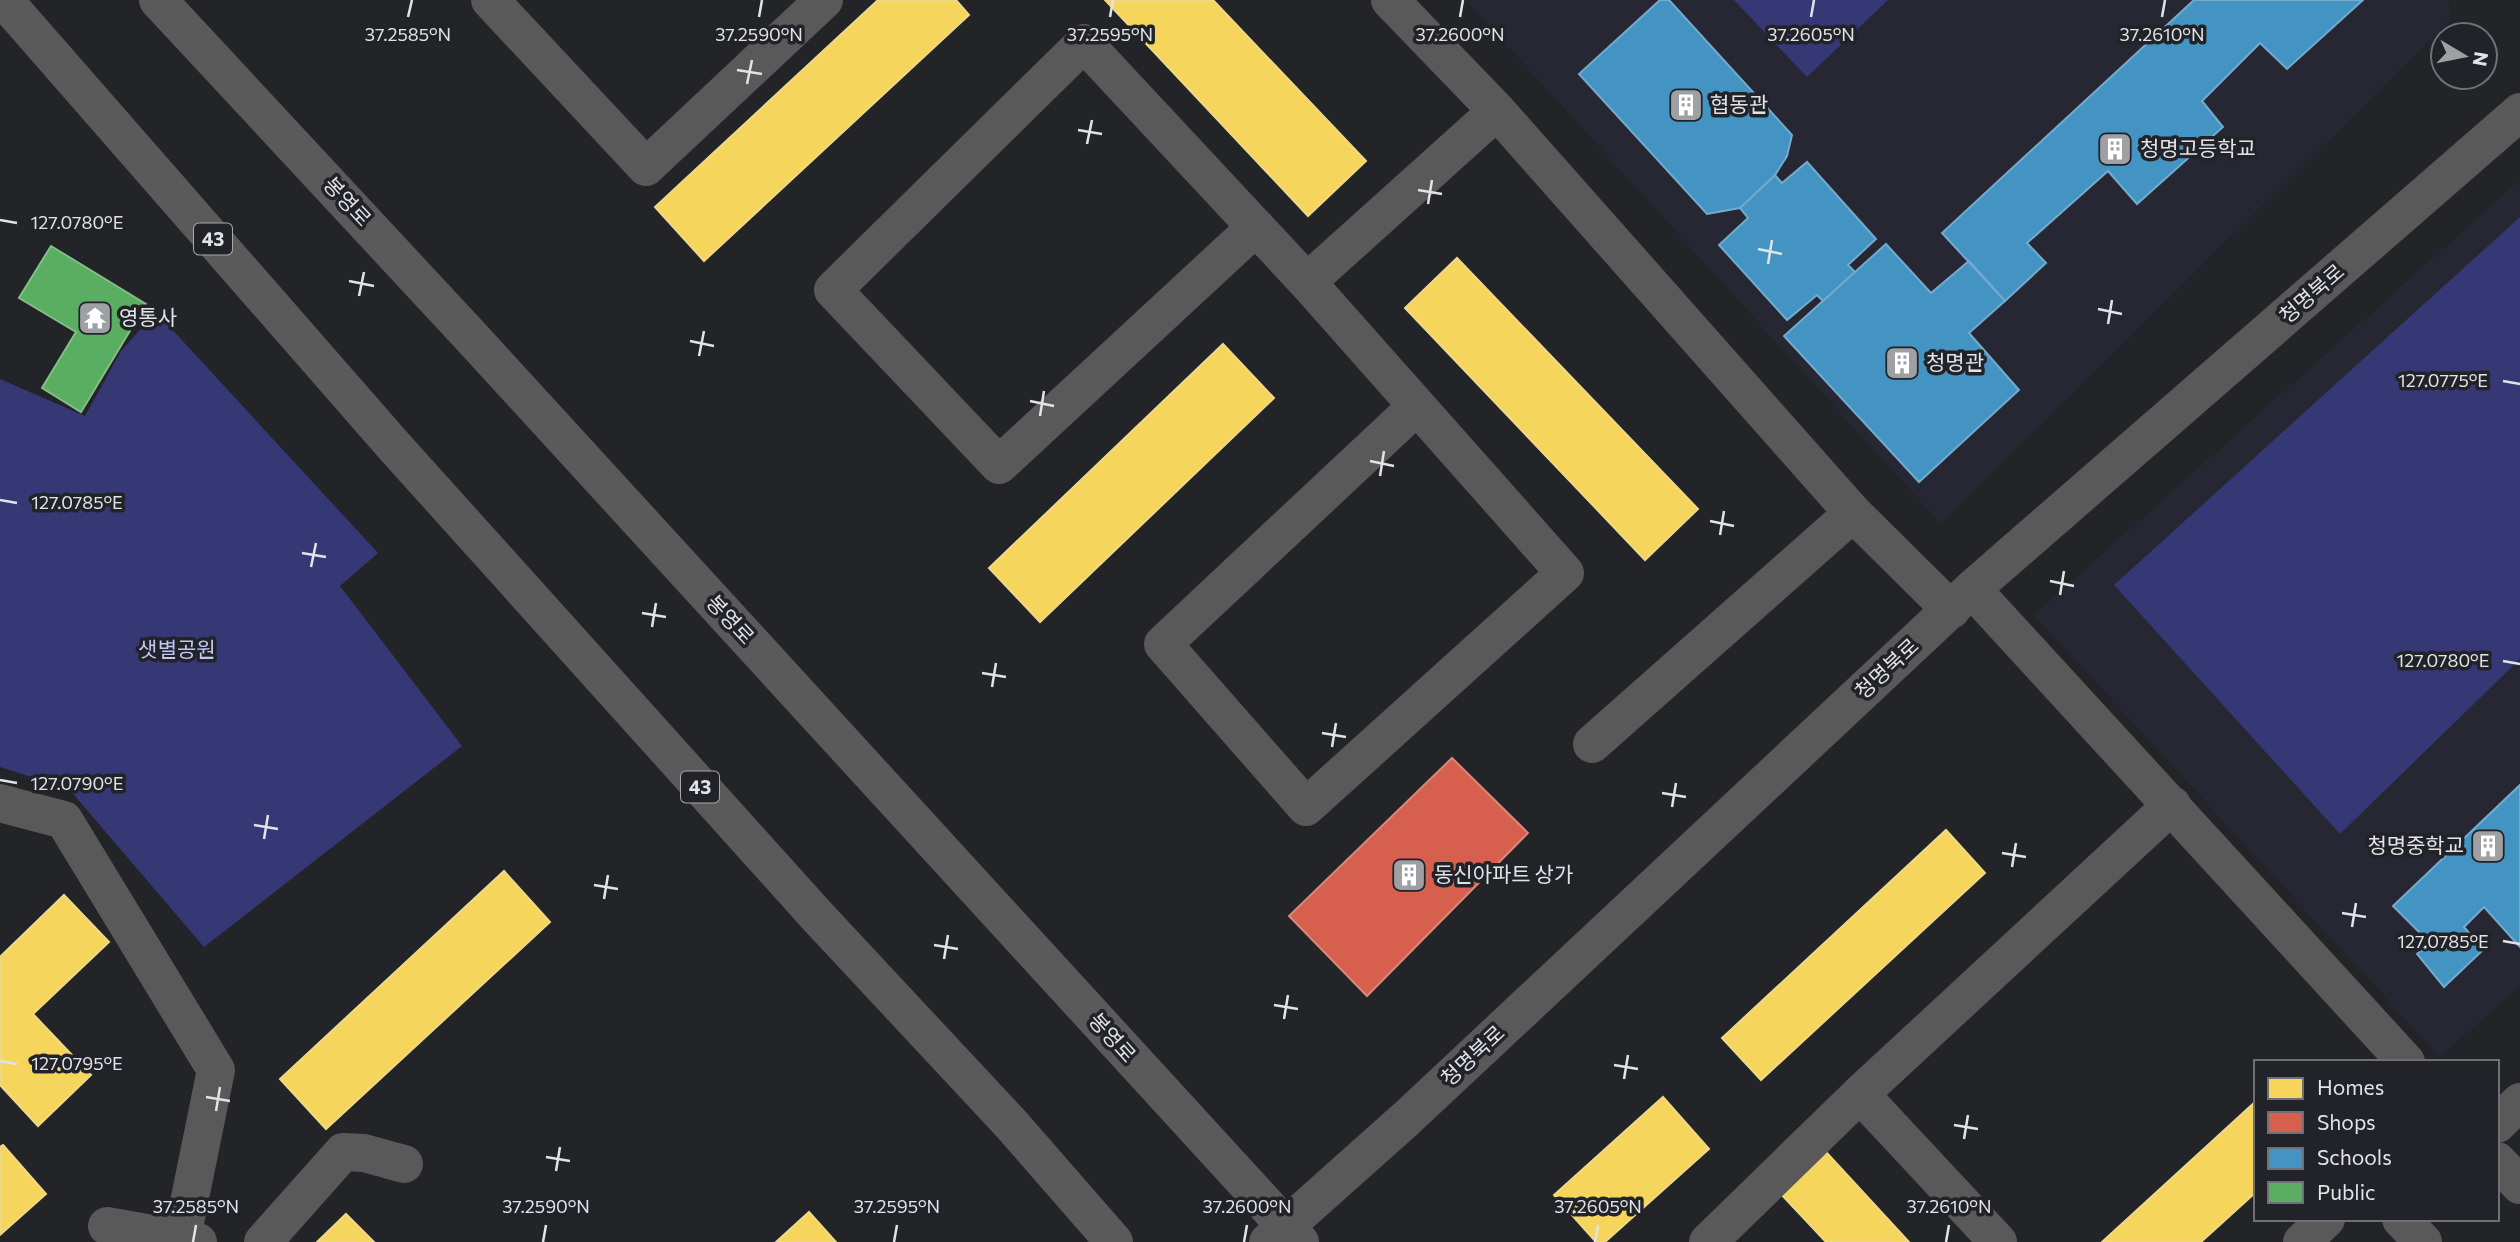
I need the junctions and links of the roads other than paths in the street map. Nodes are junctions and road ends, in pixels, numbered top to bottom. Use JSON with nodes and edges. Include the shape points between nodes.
{"nodes":[{"id":1,"x":2,"y":0,"type":"edge"},
{"id":2,"x":158,"y":0,"type":"edge"},
{"id":3,"x":490,"y":0,"type":"edge"},
{"id":4,"x":824,"y":0,"type":"edge"},
{"id":5,"x":1390,"y":0,"type":"edge"},
{"id":6,"x":1497,"y":111,"type":"junction"},
{"id":7,"x":2520,"y":112,"type":"edge"},
{"id":8,"x":1256,"y":227,"type":"junction"},
{"id":9,"x":1307,"y":282,"type":"junction"},
{"id":10,"x":1417,"y":406,"type":"junction"},
{"id":11,"x":1853,"y":513,"type":"junction"},
{"id":12,"x":1962,"y":600,"type":"junction"},
{"id":13,"x":1592,"y":744,"type":"dead end"},
{"id":14,"x":0,"y":803,"type":"edge"},
{"id":15,"x":2172,"y":804,"type":"junction"},
{"id":16,"x":2404,"y":1060,"type":"edge"},
{"id":17,"x":1860,"y":1094,"type":"junction"},
{"id":18,"x":2520,"y":1102,"type":"edge"},
{"id":19,"x":2499,"y":1122,"type":"edge"},
{"id":20,"x":2499,"y":1163,"type":"edge"},
{"id":21,"x":404,"y":1164,"type":"dead end"},
{"id":22,"x":2520,"y":1185,"type":"edge"},
{"id":23,"x":2324,"y":1221,"type":"edge"},
{"id":24,"x":2403,"y":1221,"type":"edge"},
{"id":25,"x":107,"y":1226,"type":"dead end"},
{"id":26,"x":1285,"y":1237,"type":"edge"},
{"id":27,"x":187,"y":1241,"type":"edge"},
{"id":28,"x":263,"y":1242,"type":"edge"},
{"id":29,"x":1114,"y":1242,"type":"edge"},
{"id":30,"x":1708,"y":1242,"type":"edge"},
{"id":31,"x":1998,"y":1242,"type":"edge"},
{"id":32,"x":2302,"y":1242,"type":"edge"},
{"id":33,"x":2423,"y":1242,"type":"edge"}],
"edges":[{"from":1,"to":29,"type":"main road","number":"43","via":[[393,445]]},
{"from":2,"to":26,"type":"main road","name":"봉영로","via":[[456,320]]},
{"from":3,"to":4,"type":"street","via":[[646,167]]},
{"from":5,"to":6,"type":"street"},
{"from":6,"to":9,"type":"street"},
{"from":6,"to":11,"type":"street"},
{"from":7,"to":12,"type":"street","name":"청명북로"},
{"from":8,"to":8,"type":"street","via":[[1084,43],[833,290],[999,465]]},
{"from":8,"to":9,"type":"street"},
{"from":9,"to":10,"type":"street"},
{"from":10,"to":10,"type":"street","via":[[1565,573],[1306,807],[1163,644]]},
{"from":11,"to":12,"type":"street"},
{"from":11,"to":13,"type":"street"},
{"from":12,"to":15,"type":"street"},
{"from":12,"to":26,"type":"street","name":"청명북로"},
{"from":14,"to":27,"type":"street","via":[[64,820],[216,1070]]},
{"from":15,"to":16,"type":"street"},
{"from":15,"to":17,"type":"street"},
{"from":17,"to":30,"type":"street"},
{"from":17,"to":31,"type":"street"},
{"from":18,"to":19,"type":"street"},
{"from":20,"to":22,"type":"street"},
{"from":21,"to":28,"type":"street","via":[[364,1153],[343,1153]]},
{"from":23,"to":32,"type":"street"},
{"from":24,"to":33,"type":"street"},
{"from":25,"to":27,"type":"street"}]}
